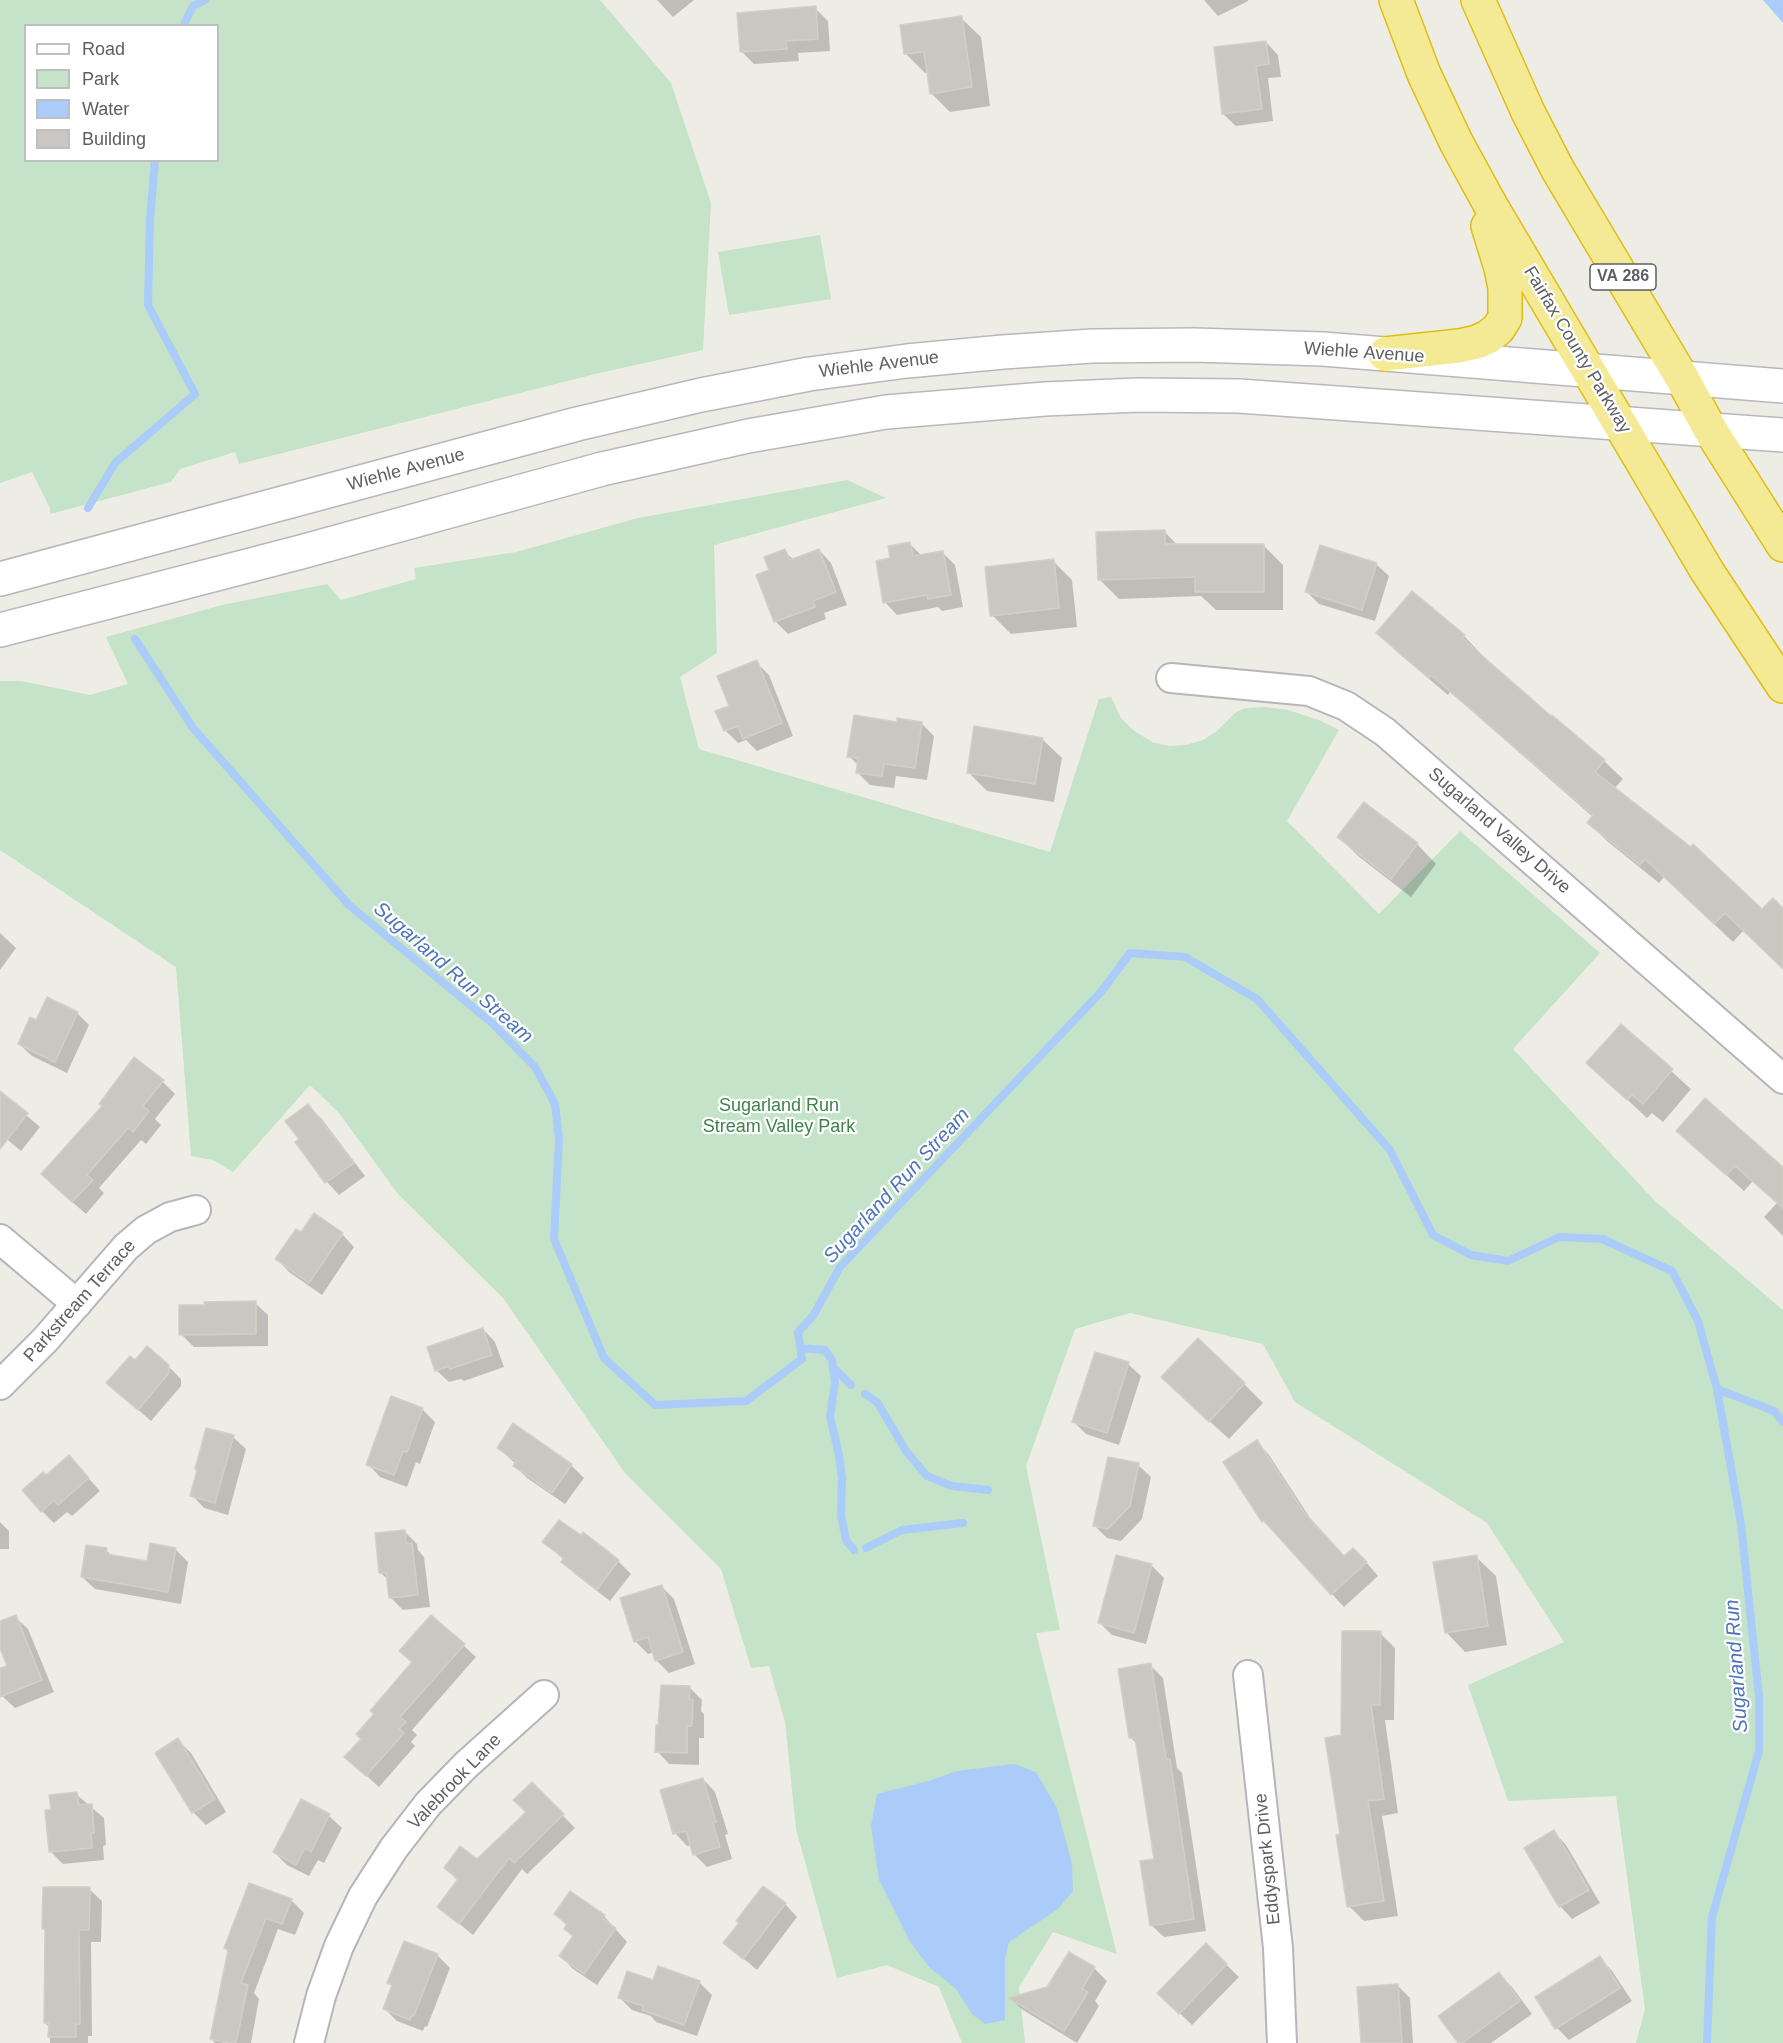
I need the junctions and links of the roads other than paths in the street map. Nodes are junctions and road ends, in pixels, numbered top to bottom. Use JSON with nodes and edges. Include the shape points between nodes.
{"nodes":[{"id":1,"x":1396,"y":0,"type":"edge"},
{"id":2,"x":1478,"y":0,"type":"edge"},
{"id":3,"x":1471,"y":170,"type":"junction"},
{"id":4,"x":1385,"y":354,"type":"junction"},
{"id":5,"x":1590,"y":372,"type":"junction"},
{"id":6,"x":1682,"y":378,"type":"junction"},
{"id":7,"x":1783,"y":386,"type":"edge"},
{"id":8,"x":1620,"y":423,"type":"junction"},
{"id":9,"x":1710,"y":431,"type":"junction"},
{"id":10,"x":1783,"y":435,"type":"edge"},
{"id":11,"x":1783,"y":546,"type":"edge"},
{"id":12,"x":0,"y":579,"type":"edge"},
{"id":13,"x":9,"y":627,"type":"edge"},
{"id":14,"x":1171,"y":678,"type":"dead end"},
{"id":15,"x":1783,"y":686,"type":"edge"},
{"id":16,"x":1783,"y":1078,"type":"edge"},
{"id":17,"x":196,"y":1210,"type":"dead end"},
{"id":18,"x":0,"y":1239,"type":"edge"},
{"id":19,"x":77,"y":1304,"type":"junction"},
{"id":20,"x":0,"y":1385,"type":"edge"},
{"id":21,"x":1248,"y":1675,"type":"dead end"},
{"id":22,"x":544,"y":1695,"type":"dead end"},
{"id":23,"x":309,"y":2043,"type":"edge"},
{"id":24,"x":1282,"y":2043,"type":"edge"}],
"edges":[{"from":1,"to":3,"type":"highway","name":"Fairfax County Parkway","via":[[1424,74]]},
{"from":2,"to":6,"type":"highway","number":"VA 286","via":[[1558,170]]},
{"from":3,"to":4,"type":"highway","via":[[1501,268],[1505,318],[1498,329],[1477,342]]},
{"from":3,"to":5,"type":"highway","name":"Fairfax County Parkway"},
{"from":4,"to":5,"type":"main road","name":"Wiehle Avenue"},
{"from":4,"to":12,"type":"main road","name":"Wiehle Avenue","via":[[1194,345],[1092,346],[1003,351],[809,374],[701,394],[577,424]]},
{"from":5,"to":6,"type":"main road","name":"Wiehle Avenue"},
{"from":5,"to":8,"type":"highway","name":"Fairfax County Parkway"},
{"from":6,"to":7,"type":"main road","name":"Wiehle Avenue"},
{"from":6,"to":9,"type":"highway","number":"VA 286"},
{"from":8,"to":9,"type":"main road"},
{"from":8,"to":13,"type":"main road","via":[[1239,396],[1126,396],[886,412],[602,469]]},
{"from":8,"to":15,"type":"highway","name":"Fairfax County Parkway","via":[[1707,571]]},
{"from":9,"to":10,"type":"main road"},
{"from":9,"to":11,"type":"highway","number":"VA 286"},
{"from":14,"to":16,"type":"street","name":"Sugarland Valley Drive","via":[[1309,691],[1346,706],[1385,732]]},
{"from":17,"to":19,"type":"street","name":"Parkstream Terrace","via":[[170,1217],[146,1230],[126,1247]]},
{"from":18,"to":19,"type":"street"},
{"from":19,"to":20,"type":"street","name":"Parkstream Terrace"},
{"from":21,"to":24,"type":"street","name":"Eddyspark Drive","via":[[1278,1948]]},
{"from":22,"to":23,"type":"street","name":"Valebrook Lane","via":[[466,1765],[428,1804],[394,1848],[363,1896],[339,1946]]}]}
